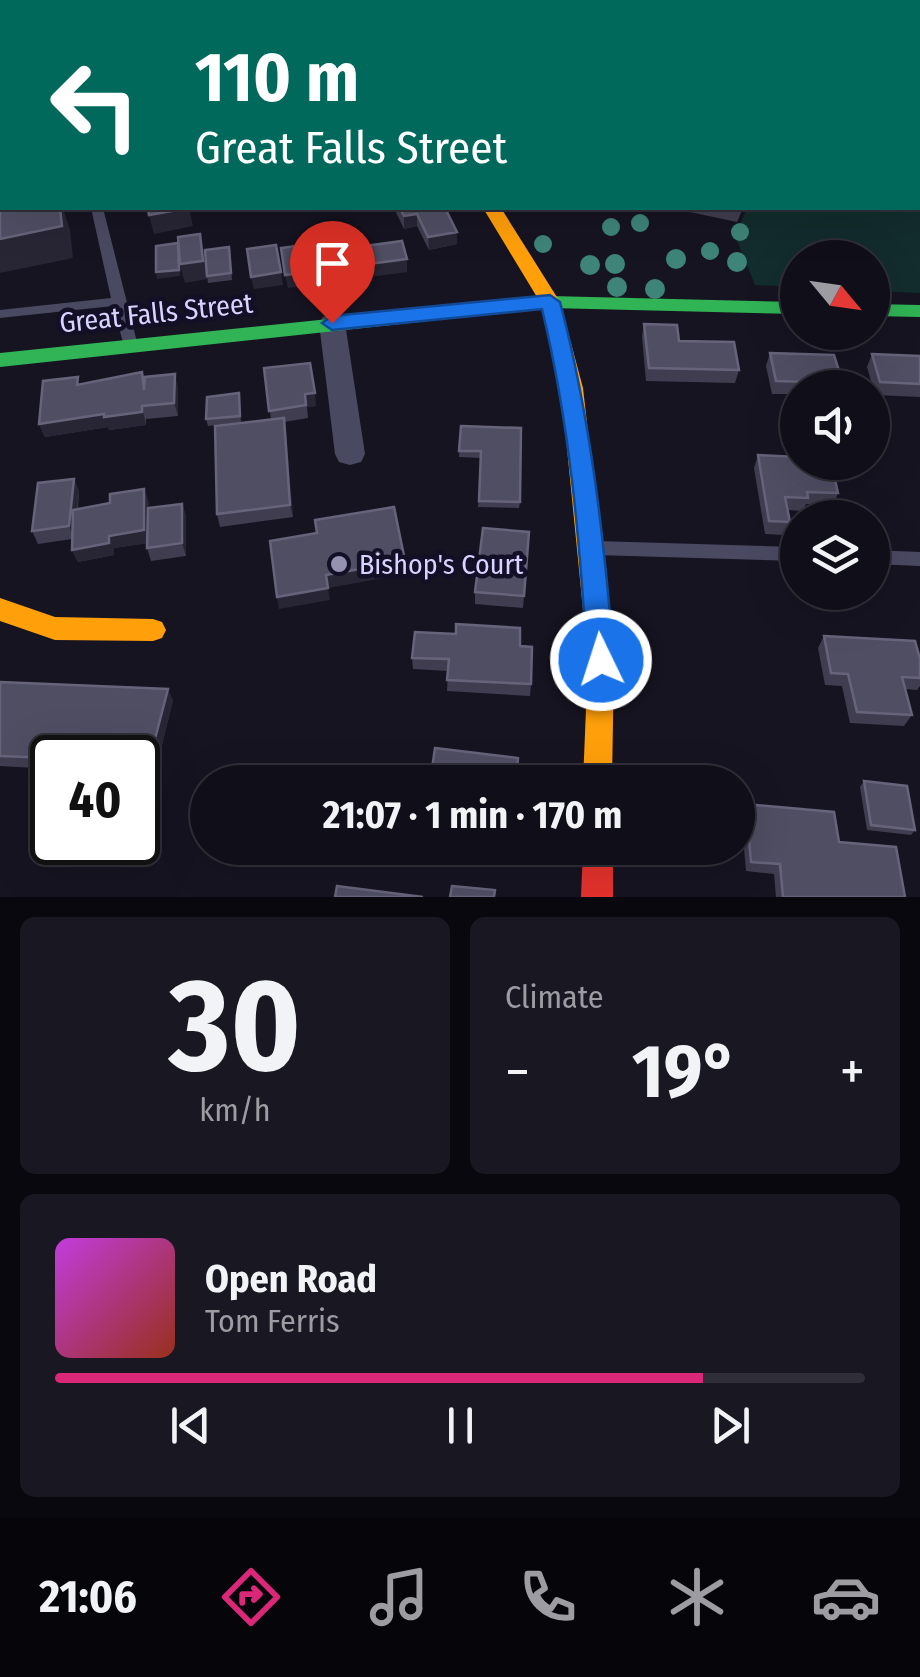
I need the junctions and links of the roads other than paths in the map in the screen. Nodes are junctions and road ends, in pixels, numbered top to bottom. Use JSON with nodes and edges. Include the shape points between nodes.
{"nodes":[{"id":1,"x":97,"y":210,"type":"edge"},
{"id":2,"x":493,"y":210,"type":"edge"},
{"id":3,"x":118,"y":301,"type":"junction"},
{"id":4,"x":550,"y":302,"type":"junction"},
{"id":5,"x":780,"y":308,"type":"edge"},
{"id":6,"x":890,"y":311,"type":"edge"},
{"id":7,"x":920,"y":312,"type":"edge"},
{"id":8,"x":0,"y":314,"type":"edge"},
{"id":9,"x":332,"y":323,"type":"junction"},
{"id":10,"x":131,"y":346,"type":"junction"},
{"id":11,"x":0,"y":360,"type":"edge"},
{"id":12,"x":350,"y":454,"type":"dead end"},
{"id":13,"x":592,"y":548,"type":"junction"},
{"id":14,"x":780,"y":553,"type":"edge"},
{"id":15,"x":890,"y":558,"type":"edge"},
{"id":16,"x":920,"y":559,"type":"edge"},
{"id":17,"x":0,"y":609,"type":"edge"},
{"id":18,"x":153,"y":630,"type":"dead end"},
{"id":19,"x":598,"y":765,"type":"edge"},
{"id":20,"x":598,"y":865,"type":"edge"},
{"id":21,"x":597,"y":897,"type":"edge"}],
"edges":[{"from":1,"to":3,"type":"lane"},
{"from":2,"to":4,"type":"street"},
{"from":3,"to":8,"type":"lane"},
{"from":3,"to":10,"type":"lane"},
{"from":4,"to":5,"type":"street","name":"Great Falls Street"},
{"from":4,"to":9,"type":"street","name":"Great Falls Street"},
{"from":4,"to":13,"type":"street","via":[[572,388]]},
{"from":6,"to":7,"type":"street"},
{"from":9,"to":10,"type":"street","name":"Great Falls Street"},
{"from":9,"to":12,"type":"street"},
{"from":10,"to":11,"type":"street","name":"Great Falls Street"},
{"from":13,"to":14,"type":"lane"},
{"from":13,"to":19,"type":"street","via":[[601,660]]},
{"from":15,"to":16,"type":"lane"},
{"from":17,"to":18,"type":"street","via":[[43,627]]},
{"from":20,"to":21,"type":"street"}]}
